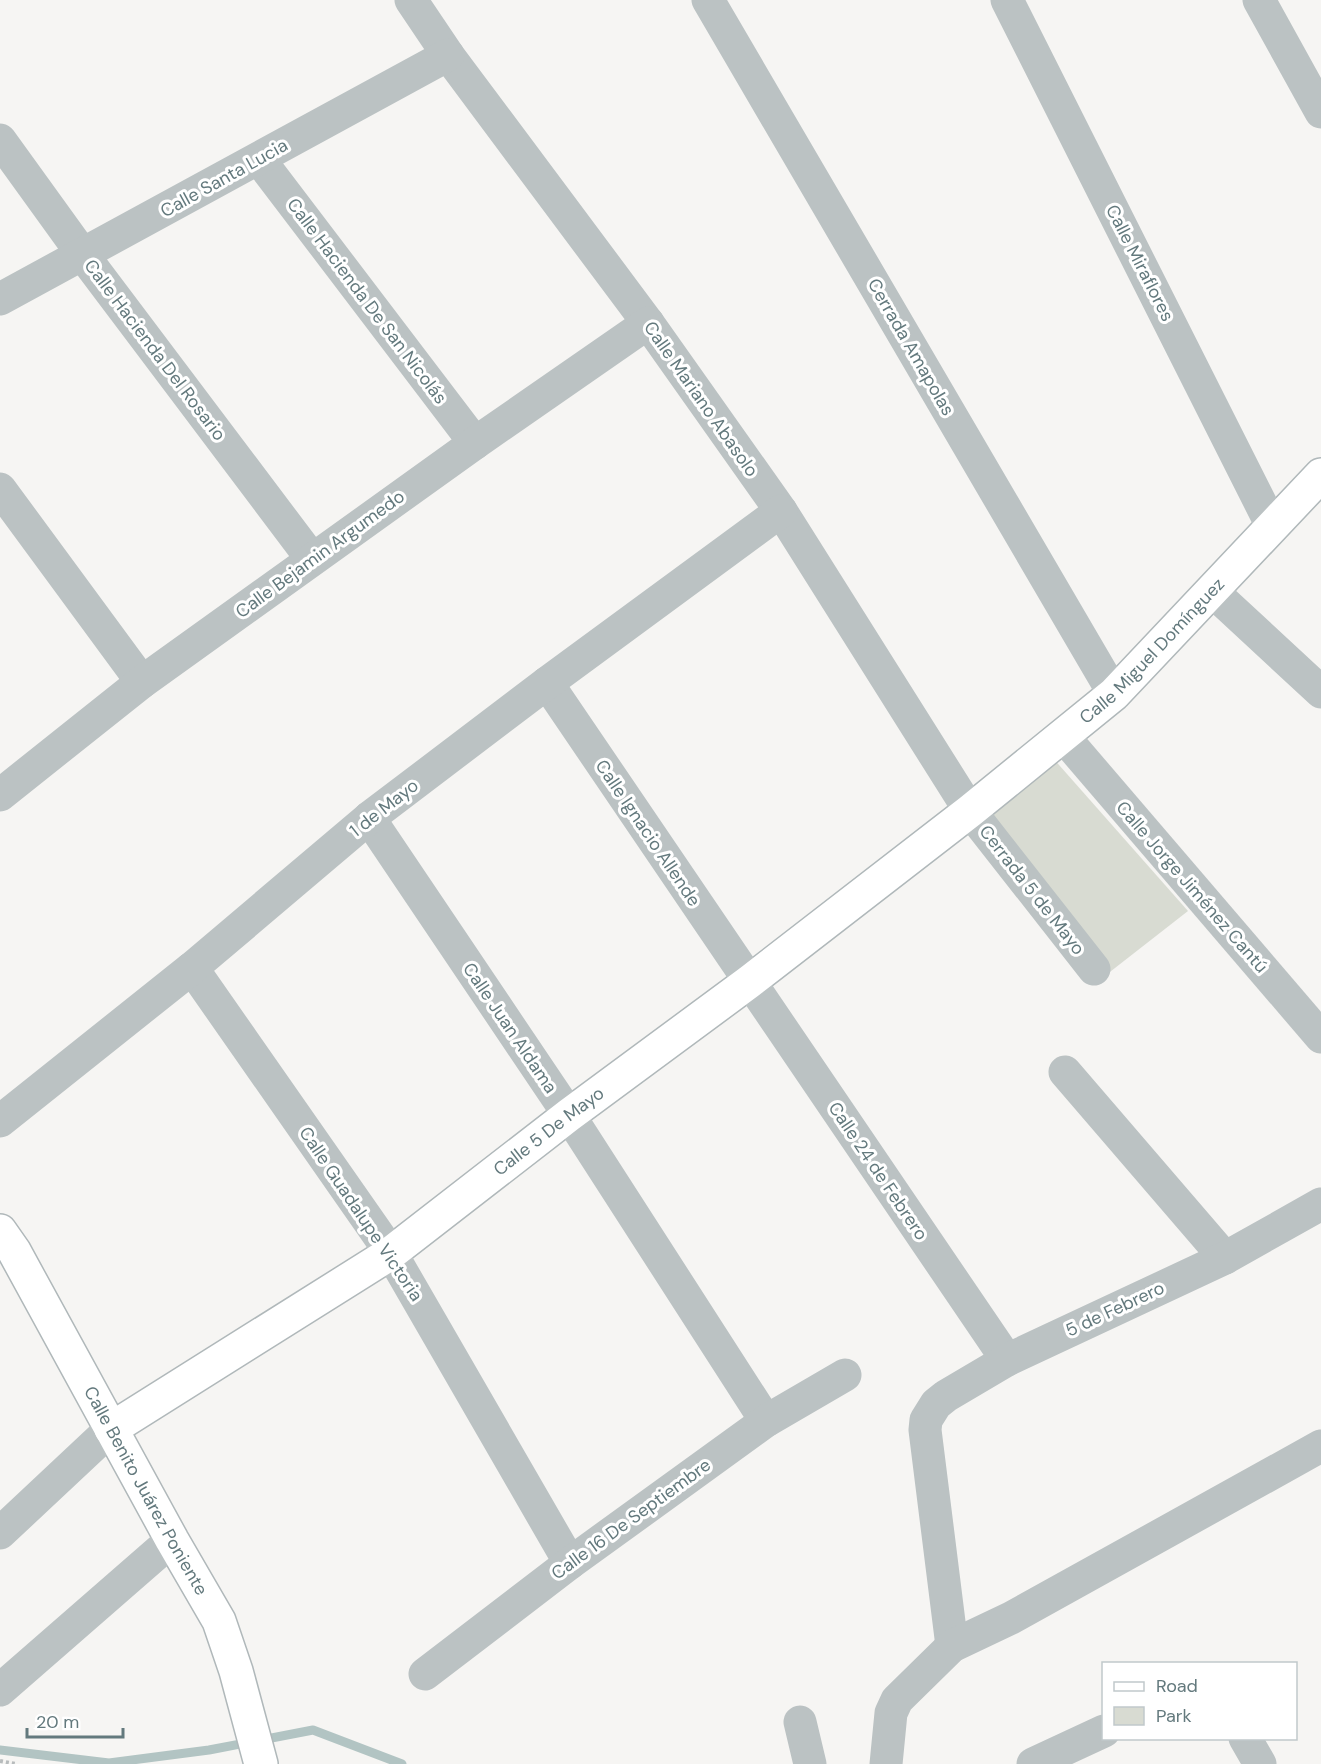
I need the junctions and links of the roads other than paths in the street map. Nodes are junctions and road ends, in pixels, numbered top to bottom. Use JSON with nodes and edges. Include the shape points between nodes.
{"nodes":[{"id":1,"x":411,"y":0,"type":"edge"},
{"id":2,"x":708,"y":0,"type":"edge"},
{"id":3,"x":1007,"y":0,"type":"edge"},
{"id":4,"x":1259,"y":0,"type":"edge"},
{"id":5,"x":448,"y":55,"type":"junction"},
{"id":6,"x":1321,"y":112,"type":"edge"},
{"id":7,"x":0,"y":140,"type":"edge"},
{"id":8,"x":259,"y":159,"type":"junction"},
{"id":9,"x":82,"y":255,"type":"junction"},
{"id":10,"x":0,"y":299,"type":"edge"},
{"id":11,"x":648,"y":323,"type":"junction"},
{"id":12,"x":475,"y":443,"type":"junction"},
{"id":13,"x":1321,"y":475,"type":"edge"},
{"id":14,"x":0,"y":489,"type":"edge"},
{"id":15,"x":781,"y":511,"type":"junction"},
{"id":16,"x":1272,"y":526,"type":"junction"},
{"id":17,"x":312,"y":559,"type":"junction"},
{"id":18,"x":1212,"y":591,"type":"junction"},
{"id":19,"x":142,"y":682,"type":"junction"},
{"id":20,"x":547,"y":683,"type":"junction"},
{"id":21,"x":1321,"y":692,"type":"edge"},
{"id":22,"x":1114,"y":694,"type":"junction"},
{"id":23,"x":1063,"y":736,"type":"junction"},
{"id":24,"x":0,"y":795,"type":"edge"},
{"id":25,"x":970,"y":811,"type":"junction"},
{"id":26,"x":369,"y":819,"type":"junction"},
{"id":27,"x":192,"y":968,"type":"junction"},
{"id":28,"x":1094,"y":969,"type":"dead end"},
{"id":29,"x":749,"y":982,"type":"junction"},
{"id":30,"x":1321,"y":1037,"type":"edge"},
{"id":31,"x":1065,"y":1072,"type":"dead end"},
{"id":32,"x":569,"y":1116,"type":"junction"},
{"id":33,"x":0,"y":1121,"type":"edge"},
{"id":34,"x":1321,"y":1204,"type":"edge"},
{"id":35,"x":5,"y":1249,"type":"edge"},
{"id":36,"x":392,"y":1253,"type":"junction"},
{"id":37,"x":1225,"y":1258,"type":"junction"},
{"id":38,"x":1006,"y":1360,"type":"junction"},
{"id":39,"x":845,"y":1375,"type":"dead end"},
{"id":40,"x":766,"y":1421,"type":"junction"},
{"id":41,"x":111,"y":1429,"type":"junction"},
{"id":42,"x":1321,"y":1446,"type":"edge"},
{"id":43,"x":0,"y":1533,"type":"edge"},
{"id":44,"x":172,"y":1540,"type":"junction"},
{"id":45,"x":570,"y":1563,"type":"junction"},
{"id":46,"x":952,"y":1646,"type":"junction"},
{"id":47,"x":425,"y":1674,"type":"dead end"},
{"id":48,"x":0,"y":1690,"type":"edge"},
{"id":49,"x":800,"y":1722,"type":"dead end"},
{"id":50,"x":1102,"y":1732,"type":"edge"},
{"id":51,"x":1246,"y":1740,"type":"edge"},
{"id":52,"x":261,"y":1764,"type":"edge"},
{"id":53,"x":810,"y":1764,"type":"edge"},
{"id":54,"x":886,"y":1764,"type":"edge"},
{"id":55,"x":1033,"y":1764,"type":"edge"},
{"id":56,"x":1260,"y":1764,"type":"edge"}],
"edges":[{"from":1,"to":5,"type":"street","name":"Calle Mariano Abasolo"},
{"from":2,"to":22,"type":"street","name":"Cerrada Amapolas"},
{"from":3,"to":16,"type":"street","name":"Calle Miraflores"},
{"from":4,"to":6,"type":"street"},
{"from":5,"to":8,"type":"street","name":"Calle Santa Lucia"},
{"from":5,"to":11,"type":"street","name":"Calle Mariano Abasolo"},
{"from":7,"to":9,"type":"street","name":"Calle Hacienda Del Rosario"},
{"from":8,"to":9,"type":"street","name":"Calle Santa Lucia"},
{"from":8,"to":12,"type":"street","name":"Calle Hacienda De San Nicolás"},
{"from":9,"to":10,"type":"street","name":"Calle Santa Lucia"},
{"from":9,"to":17,"type":"street","name":"Calle Hacienda Del Rosario"},
{"from":11,"to":12,"type":"street","name":"Calle Bejamin Argumedo"},
{"from":11,"to":15,"type":"street","name":"Calle Mariano Abasolo"},
{"from":12,"to":17,"type":"street","name":"Calle Bejamin Argumedo"},
{"from":13,"to":16,"type":"street","name":"Calle Miguel Domínguez"},
{"from":14,"to":19,"type":"street"},
{"from":15,"to":20,"type":"street","name":"1 de Mayo"},
{"from":15,"to":25,"type":"street","name":"Calle Mariano Abasolo"},
{"from":16,"to":18,"type":"street","name":"Calle Miguel Domínguez"},
{"from":17,"to":19,"type":"street","name":"Calle Bejamin Argumedo"},
{"from":18,"to":21,"type":"street"},
{"from":18,"to":22,"type":"street","name":"Calle Miguel Domínguez"},
{"from":19,"to":24,"type":"street","name":"Calle Bejamin Argumedo"},
{"from":20,"to":26,"type":"street","name":"1 de Mayo"},
{"from":20,"to":29,"type":"street","name":"Calle Ignacio Allende"},
{"from":22,"to":23,"type":"street","name":"Calle Miguel Domínguez"},
{"from":23,"to":25,"type":"street","name":"Calle Miguel Domínguez"},
{"from":23,"to":30,"type":"street","name":"Calle Jorge Jiménez Cantú"},
{"from":25,"to":28,"type":"street","name":"Cerrada 5 de Mayo"},
{"from":25,"to":29,"type":"street","name":"Calle 5 De Mayo"},
{"from":26,"to":27,"type":"street","name":"1 de Mayo"},
{"from":26,"to":32,"type":"street","name":"Calle Juan Aldama"},
{"from":27,"to":33,"type":"street","name":"1 de Mayo"},
{"from":27,"to":36,"type":"street","name":"Calle Guadalupe Victoria"},
{"from":29,"to":32,"type":"street","name":"Calle 5 De Mayo"},
{"from":29,"to":38,"type":"street","name":"Calle 24 de Febrero"},
{"from":31,"to":37,"type":"street"},
{"from":32,"to":36,"type":"street","name":"Calle 5 De Mayo"},
{"from":32,"to":40,"type":"street","name":"Calle Juan Aldama"},
{"from":34,"to":37,"type":"street","name":"5 de Febrero"},
{"from":35,"to":41,"type":"street","name":"Calle Benito Juárez Poniente"},
{"from":36,"to":41,"type":"street","name":"Calle 5 De Mayo"},
{"from":36,"to":45,"type":"street","name":"Calle Guadalupe Victoria"},
{"from":37,"to":38,"type":"street","name":"5 de Febrero"},
{"from":38,"to":46,"type":"street","name":"5 de Febrero","via":[[946,1396],[926,1420]]},
{"from":39,"to":40,"type":"street","name":"Calle 16 De Septiembre"},
{"from":40,"to":45,"type":"street","name":"Calle 16 De Septiembre"},
{"from":41,"to":43,"type":"street"},
{"from":41,"to":44,"type":"street","name":"Calle Benito Juárez Poniente"},
{"from":42,"to":46,"type":"street","via":[[1011,1618]]},
{"from":44,"to":48,"type":"street"},
{"from":44,"to":52,"type":"street","name":"Calle Benito Juárez Poniente","via":[[219,1621]]},
{"from":45,"to":47,"type":"street","name":"Calle 16 De Septiembre"},
{"from":46,"to":54,"type":"street","via":[[897,1700],[891,1713]]},
{"from":49,"to":53,"type":"street"},
{"from":50,"to":55,"type":"street"},
{"from":51,"to":56,"type":"street"}]}
